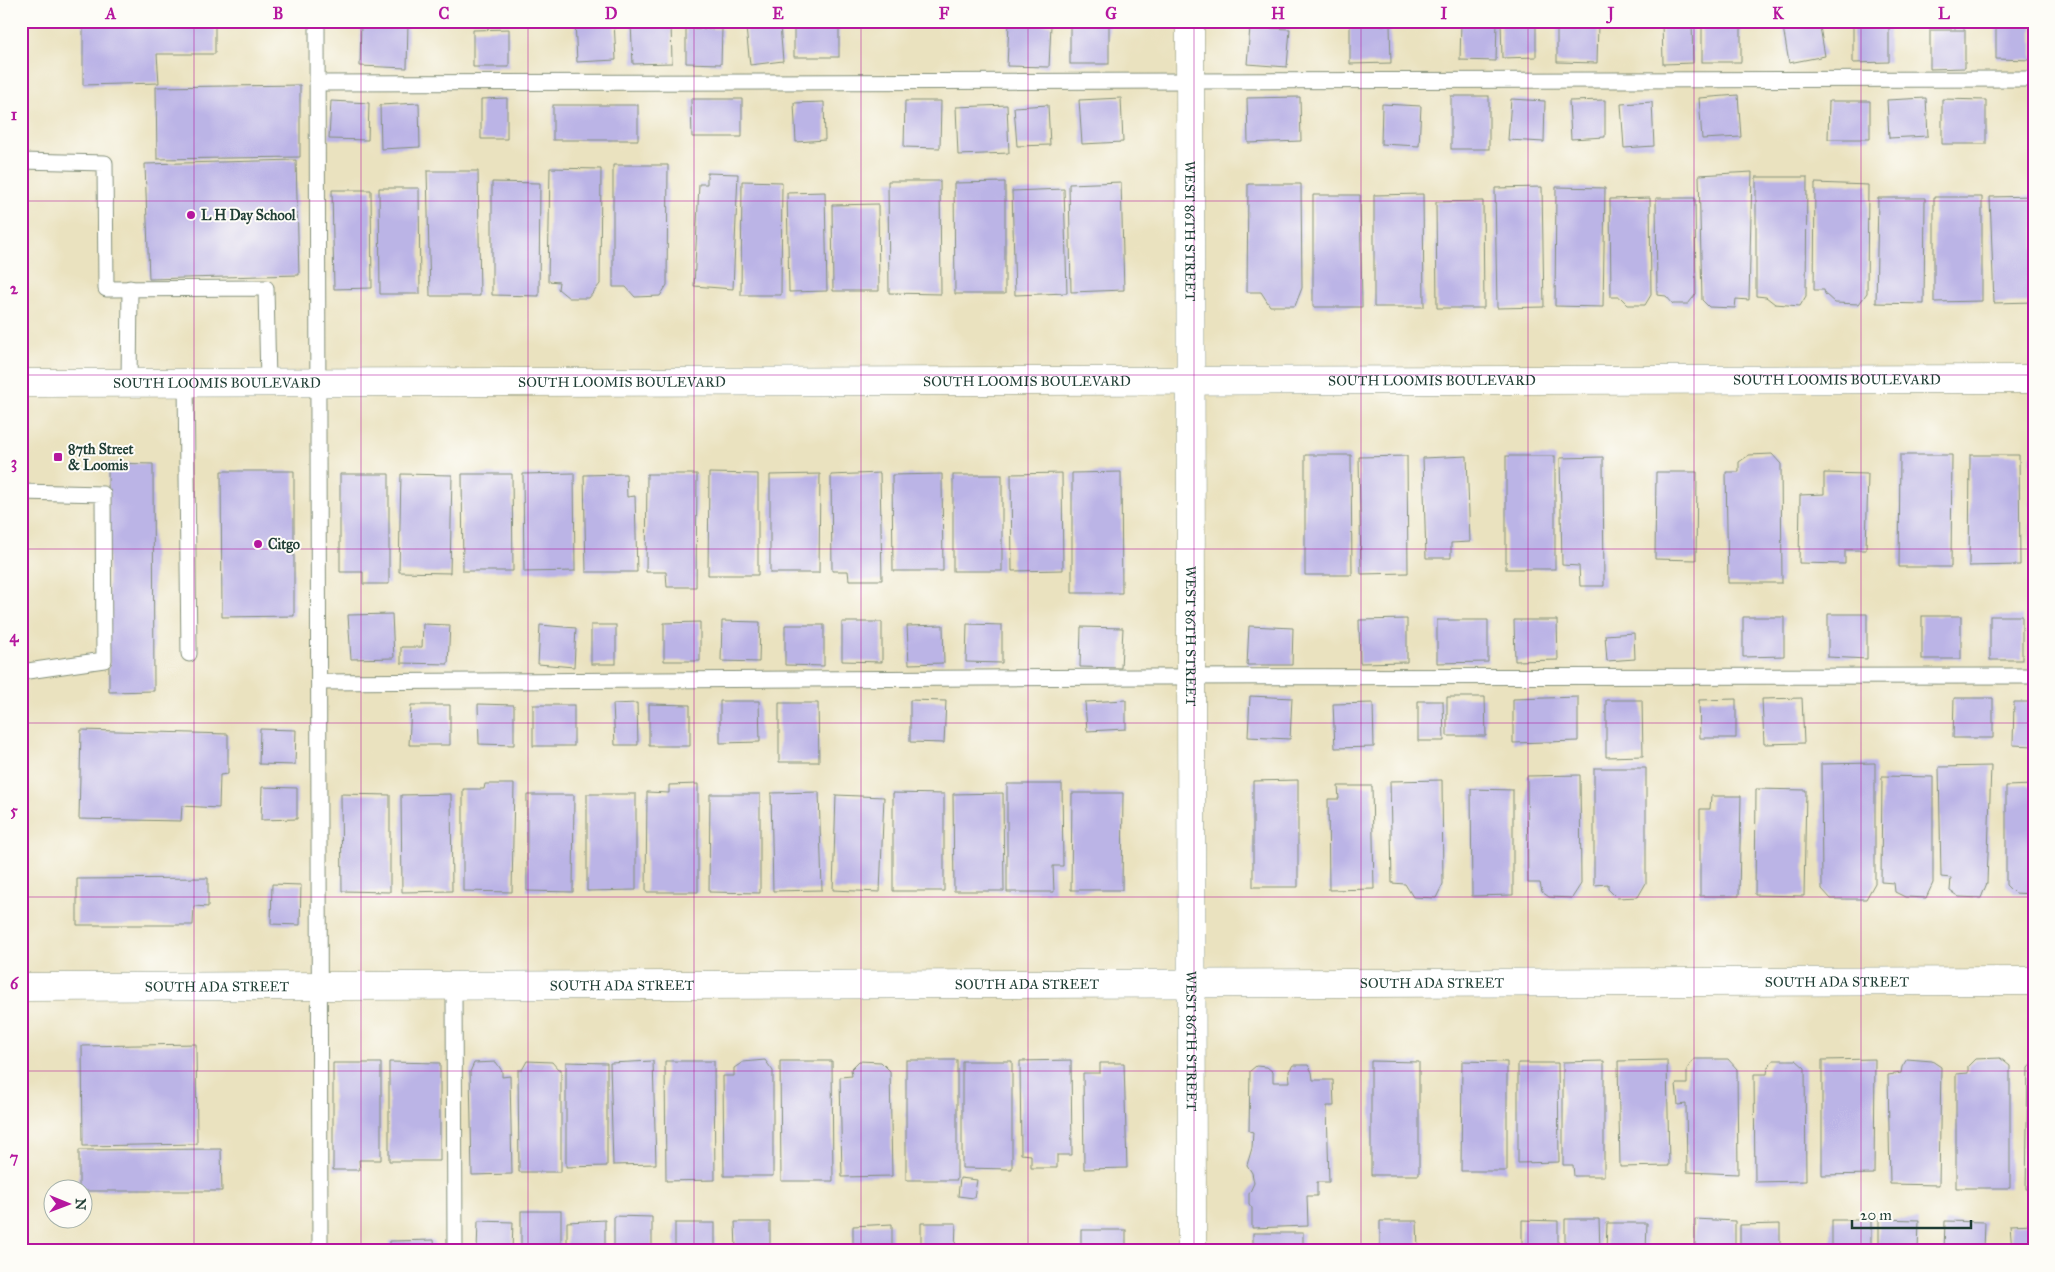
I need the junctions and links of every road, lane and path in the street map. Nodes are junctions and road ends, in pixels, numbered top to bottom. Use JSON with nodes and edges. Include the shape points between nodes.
{"nodes":[{"id":1,"x":317,"y":21,"type":"edge"},
{"id":2,"x":1190,"y":21,"type":"edge"},
{"id":3,"x":2034,"y":78,"type":"edge"},
{"id":4,"x":1190,"y":80,"type":"junction"},
{"id":5,"x":317,"y":83,"type":"junction"},
{"id":6,"x":21,"y":161,"type":"edge"},
{"id":7,"x":130,"y":288,"type":"junction"},
{"id":8,"x":2034,"y":379,"type":"edge"},
{"id":9,"x":1190,"y":382,"type":"junction"},
{"id":10,"x":21,"y":383,"type":"edge"},
{"id":11,"x":129,"y":383,"type":"junction"},
{"id":12,"x":186,"y":383,"type":"junction"},
{"id":13,"x":268,"y":383,"type":"junction"},
{"id":14,"x":317,"y":384,"type":"junction"},
{"id":15,"x":21,"y":492,"type":"edge"},
{"id":16,"x":189,"y":654,"type":"dead end"},
{"id":17,"x":21,"y":672,"type":"edge"},
{"id":18,"x":2034,"y":676,"type":"edge"},
{"id":19,"x":1191,"y":677,"type":"junction"},
{"id":20,"x":319,"y":682,"type":"junction"},
{"id":21,"x":2034,"y":981,"type":"edge"},
{"id":22,"x":1191,"y":984,"type":"junction"},
{"id":23,"x":21,"y":986,"type":"edge"},
{"id":24,"x":321,"y":986,"type":"junction"},
{"id":25,"x":454,"y":986,"type":"junction"},
{"id":26,"x":320,"y":1251,"type":"edge"},
{"id":27,"x":455,"y":1251,"type":"edge"},
{"id":28,"x":1192,"y":1251,"type":"edge"}],
"edges":[{"from":1,"to":5,"type":"lane"},
{"from":2,"to":4,"type":"street","name":"WEST 86TH STREET"},
{"from":3,"to":4,"type":"lane"},
{"from":4,"to":5,"type":"lane"},
{"from":4,"to":9,"type":"street","name":"WEST 86TH STREET"},
{"from":5,"to":14,"type":"lane"},
{"from":6,"to":7,"type":"lane","via":[[105,163],[106,288]]},
{"from":7,"to":11,"type":"lane"},
{"from":7,"to":13,"type":"lane","via":[[266,288]]},
{"from":8,"to":9,"type":"street","name":"SOUTH LOOMIS BOULEVARD"},
{"from":9,"to":14,"type":"street","name":"SOUTH LOOMIS BOULEVARD"},
{"from":9,"to":19,"type":"street","name":"WEST 86TH STREET"},
{"from":10,"to":11,"type":"street","name":"SOUTH LOOMIS BOULEVARD"},
{"from":11,"to":12,"type":"street","name":"SOUTH LOOMIS BOULEVARD"},
{"from":12,"to":13,"type":"street","name":"SOUTH LOOMIS BOULEVARD"},
{"from":12,"to":16,"type":"lane"},
{"from":13,"to":14,"type":"street","name":"SOUTH LOOMIS BOULEVARD"},
{"from":14,"to":20,"type":"lane"},
{"from":15,"to":17,"type":"lane","via":[[103,494],[104,660]]},
{"from":18,"to":19,"type":"lane"},
{"from":19,"to":20,"type":"lane"},
{"from":19,"to":22,"type":"street","name":"WEST 86TH STREET"},
{"from":20,"to":24,"type":"lane"},
{"from":21,"to":22,"type":"street","name":"SOUTH ADA STREET"},
{"from":22,"to":25,"type":"street","name":"SOUTH ADA STREET"},
{"from":22,"to":28,"type":"street","name":"WEST 86TH STREET"},
{"from":23,"to":24,"type":"street","name":"SOUTH ADA STREET"},
{"from":24,"to":25,"type":"street","name":"SOUTH ADA STREET"},
{"from":24,"to":26,"type":"lane"},
{"from":25,"to":27,"type":"lane"}]}
